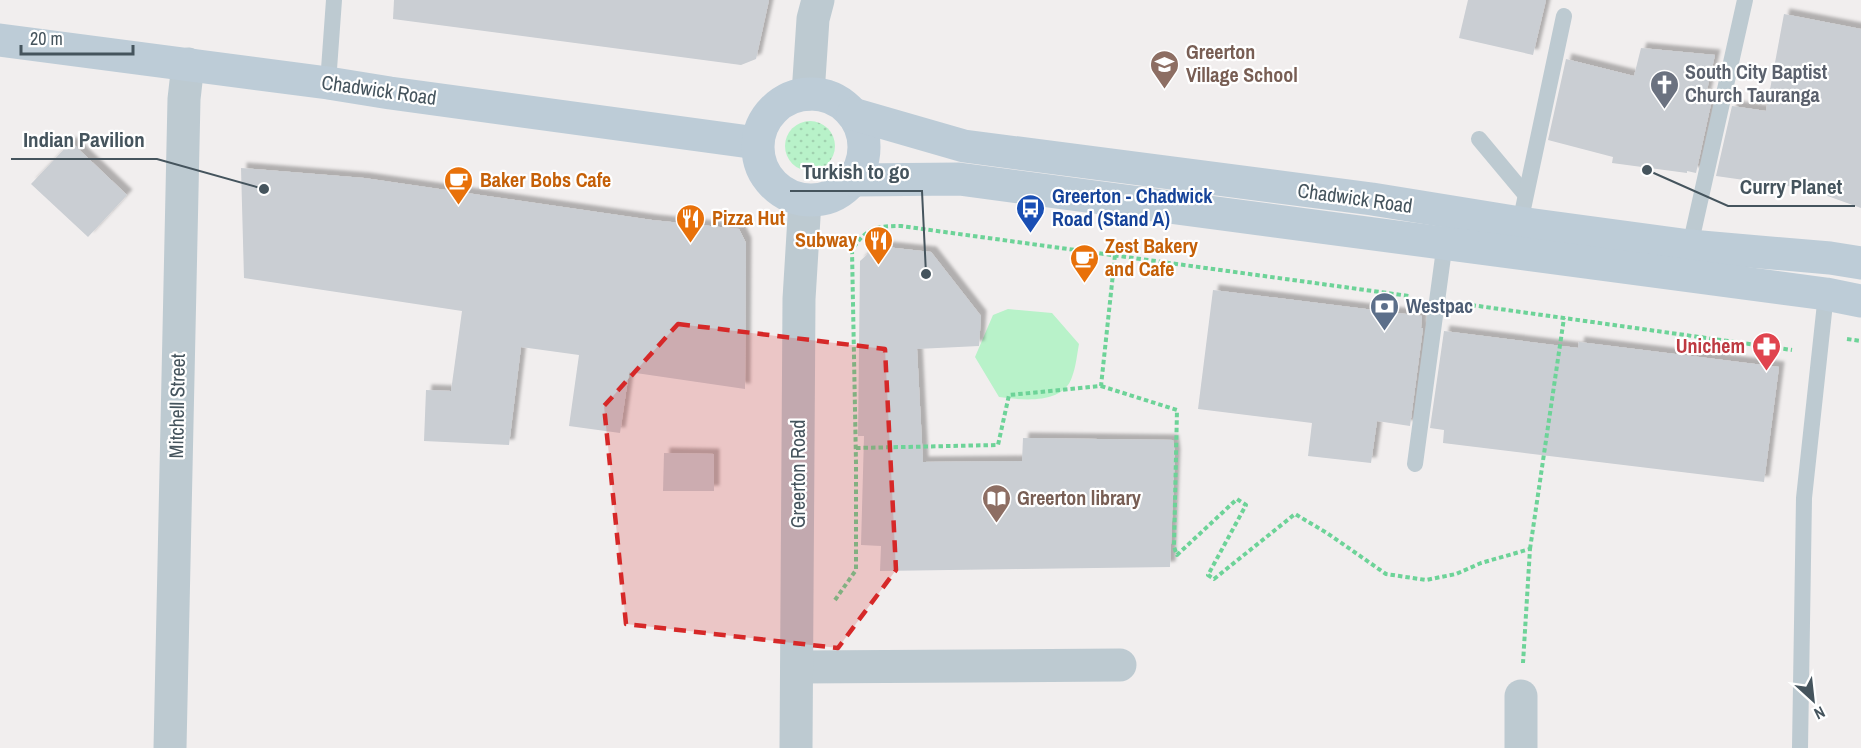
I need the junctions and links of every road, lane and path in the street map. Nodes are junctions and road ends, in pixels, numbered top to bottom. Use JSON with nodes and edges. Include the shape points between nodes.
{"nodes":[{"id":1,"x":334,"y":0,"type":"edge"},
{"id":2,"x":818,"y":0,"type":"edge"},
{"id":3,"x":1745,"y":0,"type":"edge"},
{"id":4,"x":1564,"y":16,"type":"dead end"},
{"id":5,"x":0,"y":40,"type":"edge"},
{"id":6,"x":188,"y":64,"type":"junction"},
{"id":7,"x":328,"y":83,"type":"junction"},
{"id":8,"x":808,"y":94,"type":"junction"},
{"id":9,"x":853,"y":114,"type":"junction"},
{"id":10,"x":1479,"y":140,"type":"dead end"},
{"id":11,"x":757,"y":143,"type":"junction"},
{"id":12,"x":853,"y":180,"type":"junction"},
{"id":13,"x":805,"y":201,"type":"junction"},
{"id":14,"x":1522,"y":209,"type":"junction"},
{"id":15,"x":1445,"y":242,"type":"junction"},
{"id":16,"x":1690,"y":246,"type":"junction"},
{"id":17,"x":1115,"y":255,"type":"junction"},
{"id":18,"x":1861,"y":263,"type":"edge"},
{"id":19,"x":1826,"y":294,"type":"junction"},
{"id":20,"x":1437,"y":300,"type":"junction"},
{"id":21,"x":1861,"y":301,"type":"edge"},
{"id":22,"x":1564,"y":318,"type":"junction"},
{"id":23,"x":1821,"y":336,"type":"junction"},
{"id":24,"x":1861,"y":341,"type":"edge"},
{"id":25,"x":1101,"y":386,"type":"junction"},
{"id":26,"x":856,"y":448,"type":"junction"},
{"id":27,"x":1415,"y":465,"type":"dead end"},
{"id":28,"x":1530,"y":549,"type":"junction"},
{"id":29,"x":834,"y":601,"type":"dead end"},
{"id":30,"x":1120,"y":665,"type":"dead end"},
{"id":31,"x":797,"y":667,"type":"junction"},
{"id":32,"x":1521,"y":696,"type":"joint"},
{"id":33,"x":170,"y":748,"type":"edge"},
{"id":34,"x":796,"y":748,"type":"edge"},
{"id":35,"x":1521,"y":748,"type":"edge"},
{"id":36,"x":1800,"y":748,"type":"edge"}],
"edges":[{"from":1,"to":7,"type":"lane"},
{"from":2,"to":8,"type":"street"},
{"from":3,"to":16,"type":"lane"},
{"from":4,"to":14,"type":"lane"},
{"from":5,"to":6,"type":"street","name":"Chadwick Road"},
{"from":6,"to":7,"type":"street","name":"Chadwick Road"},
{"from":6,"to":33,"type":"street","name":"Mitchell Street","via":[[184,99]]},
{"from":7,"to":11,"type":"street","name":"Chadwick Road"},
{"from":8,"to":9,"type":"street","name":"Chadwick Road","via":[[841,103]]},
{"from":8,"to":11,"type":"street","via":[[780,104],[761,128]]},
{"from":9,"to":12,"type":"street","via":[[862,129],[865,147]]},
{"from":9,"to":14,"type":"street","name":"Chadwick Road","via":[[964,147],[1372,199]]},
{"from":10,"to":14,"type":"lane"},
{"from":11,"to":13,"type":"street","via":[[764,175],[775,188]]},
{"from":12,"to":13,"type":"street","via":[[840,193],[823,200]]},
{"from":12,"to":15,"type":"street","name":"Chadwick Road","via":[[959,178]]},
{"from":13,"to":31,"type":"street","name":"Greerton Road","via":[[799,300]]},
{"from":14,"to":16,"type":"street","name":"Chadwick Road"},
{"from":15,"to":19,"type":"street","name":"Chadwick Road"},
{"from":15,"to":20,"type":"lane"},
{"from":16,"to":18,"type":"street","name":"Chadwick Road"},
{"from":17,"to":20,"type":"path"},
{"from":17,"to":25,"type":"path"},
{"from":17,"to":26,"type":"path","via":[[901,226],[878,226],[860,237],[852,250]]},
{"from":19,"to":21,"type":"street","name":"Chadwick Road"},
{"from":19,"to":23,"type":"lane"},
{"from":20,"to":22,"type":"path"},
{"from":20,"to":27,"type":"lane"},
{"from":22,"to":23,"type":"path","via":[[1795,350]]},
{"from":22,"to":28,"type":"path"},
{"from":23,"to":24,"type":"path"},
{"from":23,"to":36,"type":"lane","via":[[1804,498]]},
{"from":25,"to":26,"type":"path","via":[[1009,395],[998,445]]},
{"from":25,"to":28,"type":"path","via":[[1177,410],[1177,555],[1237,499],[1246,505],[1208,575],[1214,579],[1295,514],[1386,574],[1426,580]]},
{"from":26,"to":29,"type":"path","via":[[856,570]]},
{"from":28,"to":32,"type":"path"},
{"from":30,"to":31,"type":"street"},
{"from":31,"to":34,"type":"street","name":"Greerton Road"},
{"from":32,"to":35,"type":"street"}]}
